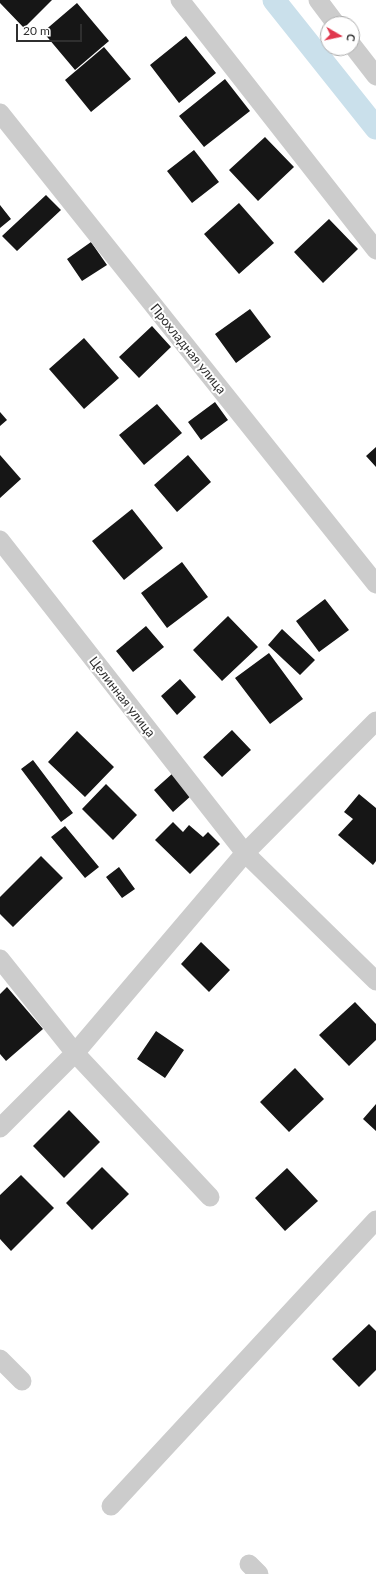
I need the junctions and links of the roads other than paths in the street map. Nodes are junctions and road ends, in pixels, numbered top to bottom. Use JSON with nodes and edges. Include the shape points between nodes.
{"nodes":[{"id":1,"x":180,"y":0,"type":"edge"},
{"id":2,"x":318,"y":0,"type":"edge"},
{"id":3,"x":330,"y":16,"type":"edge"},
{"id":4,"x":360,"y":55,"type":"edge"},
{"id":5,"x":376,"y":76,"type":"edge"},
{"id":6,"x":0,"y":113,"type":"edge"},
{"id":7,"x":376,"y":250,"type":"edge"},
{"id":8,"x":0,"y":540,"type":"edge"},
{"id":9,"x":376,"y":584,"type":"edge"},
{"id":10,"x":376,"y":721,"type":"edge"},
{"id":11,"x":245,"y":853,"type":"junction"},
{"id":12,"x":0,"y":959,"type":"edge"},
{"id":13,"x":376,"y":980,"type":"edge"},
{"id":14,"x":75,"y":1053,"type":"junction"},
{"id":15,"x":0,"y":1128,"type":"edge"},
{"id":16,"x":210,"y":1197,"type":"dead end"},
{"id":17,"x":376,"y":1220,"type":"edge"},
{"id":18,"x":0,"y":1359,"type":"edge"},
{"id":19,"x":22,"y":1381,"type":"dead end"},
{"id":20,"x":111,"y":1506,"type":"dead end"}],
"edges":[{"from":1,"to":7,"type":"street"},
{"from":2,"to":3,"type":"street"},
{"from":4,"to":5,"type":"street"},
{"from":6,"to":9,"type":"street","name":"Прохладная улица"},
{"from":8,"to":11,"type":"street","name":"Целинная улица"},
{"from":10,"to":11,"type":"street"},
{"from":11,"to":13,"type":"street","name":"Целинная улица"},
{"from":11,"to":14,"type":"street"},
{"from":12,"to":14,"type":"street"},
{"from":14,"to":15,"type":"street"},
{"from":14,"to":16,"type":"street"},
{"from":17,"to":20,"type":"street"},
{"from":18,"to":19,"type":"street"}]}
